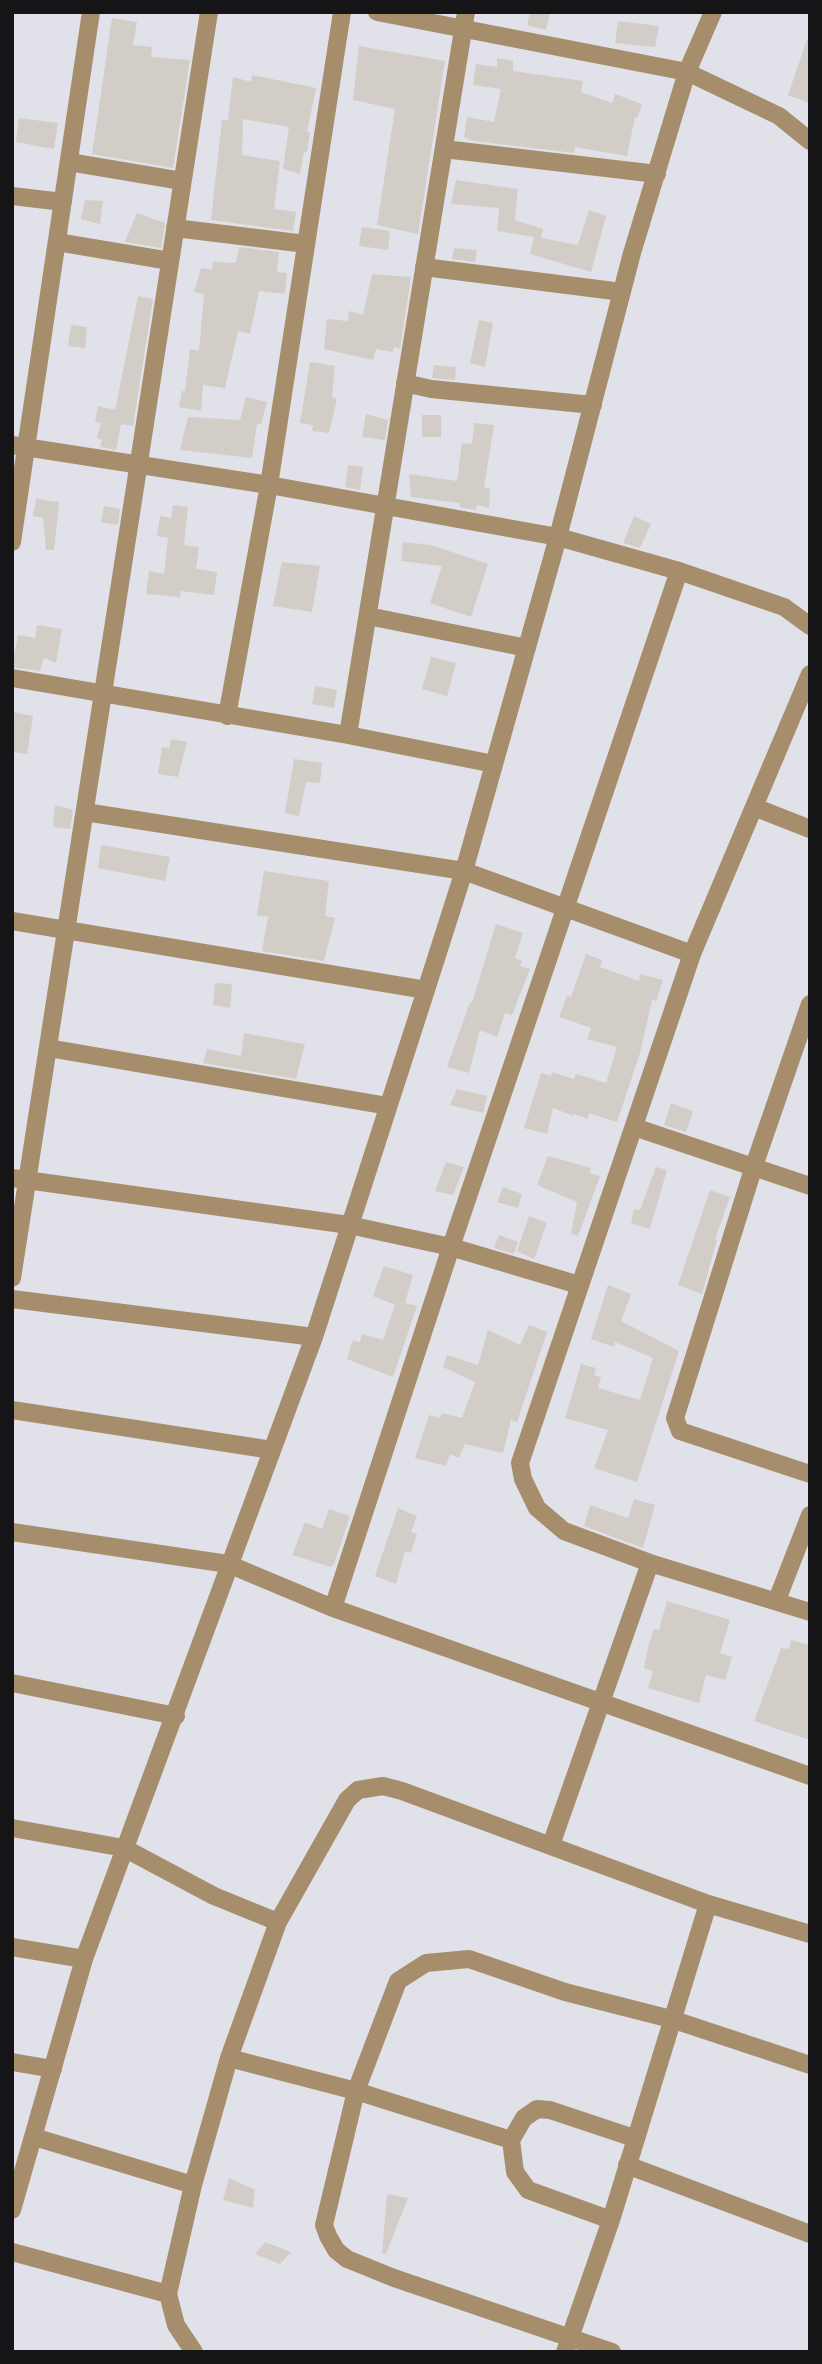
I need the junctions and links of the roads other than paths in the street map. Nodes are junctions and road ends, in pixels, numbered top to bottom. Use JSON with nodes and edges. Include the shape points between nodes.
{"nodes":[{"id":1,"x":91,"y":12,"type":"edge"},
{"id":2,"x":209,"y":12,"type":"edge"},
{"id":3,"x":342,"y":12,"type":"edge"},
{"id":4,"x":377,"y":12,"type":"edge"},
{"id":5,"x":713,"y":12,"type":"edge"},
{"id":6,"x":465,"y":19,"type":"edge"},
{"id":7,"x":687,"y":72,"type":"junction"},
{"id":8,"x":810,"y":141,"type":"edge"},
{"id":9,"x":444,"y":149,"type":"junction"},
{"id":10,"x":69,"y":163,"type":"junction"},
{"id":11,"x":657,"y":174,"type":"junction"},
{"id":12,"x":183,"y":181,"type":"junction"},
{"id":13,"x":12,"y":196,"type":"edge"},
{"id":14,"x":63,"y":202,"type":"junction"},
{"id":15,"x":175,"y":228,"type":"junction"},
{"id":16,"x":57,"y":242,"type":"junction"},
{"id":17,"x":306,"y":244,"type":"junction"},
{"id":18,"x":170,"y":261,"type":"junction"},
{"id":19,"x":424,"y":267,"type":"junction"},
{"id":20,"x":622,"y":292,"type":"junction"},
{"id":21,"x":405,"y":383,"type":"junction"},
{"id":22,"x":593,"y":405,"type":"junction"},
{"id":23,"x":20,"y":447,"type":"edge"},
{"id":24,"x":138,"y":466,"type":"junction"},
{"id":25,"x":268,"y":485,"type":"junction"},
{"id":26,"x":384,"y":506,"type":"junction"},
{"id":27,"x":558,"y":537,"type":"junction"},
{"id":28,"x":12,"y":542,"type":"edge"},
{"id":29,"x":680,"y":571,"type":"junction"},
{"id":30,"x":368,"y":616,"type":"junction"},
{"id":31,"x":810,"y":626,"type":"edge"},
{"id":32,"x":527,"y":648,"type":"junction"},
{"id":33,"x":810,"y":674,"type":"edge"},
{"id":34,"x":12,"y":678,"type":"edge"},
{"id":35,"x":103,"y":694,"type":"junction"},
{"id":36,"x":227,"y":716,"type":"junction"},
{"id":37,"x":348,"y":735,"type":"junction"},
{"id":38,"x":494,"y":764,"type":"junction"},
{"id":39,"x":754,"y":807,"type":"junction"},
{"id":40,"x":85,"y":812,"type":"junction"},
{"id":41,"x":810,"y":829,"type":"edge"},
{"id":42,"x":464,"y":872,"type":"junction"},
{"id":43,"x":566,"y":909,"type":"junction"},
{"id":44,"x":12,"y":921,"type":"edge"},
{"id":45,"x":66,"y":930,"type":"junction"},
{"id":46,"x":692,"y":954,"type":"junction"},
{"id":47,"x":426,"y":990,"type":"junction"},
{"id":48,"x":810,"y":1004,"type":"edge"},
{"id":49,"x":48,"y":1048,"type":"junction"},
{"id":50,"x":388,"y":1106,"type":"junction"},
{"id":51,"x":634,"y":1127,"type":"junction"},
{"id":52,"x":754,"y":1166,"type":"junction"},
{"id":53,"x":20,"y":1179,"type":"edge"},
{"id":54,"x":810,"y":1186,"type":"edge"},
{"id":55,"x":349,"y":1225,"type":"junction"},
{"id":56,"x":451,"y":1247,"type":"junction"},
{"id":57,"x":12,"y":1278,"type":"edge"},
{"id":58,"x":579,"y":1285,"type":"junction"},
{"id":59,"x":12,"y":1299,"type":"edge"},
{"id":60,"x":314,"y":1336,"type":"junction"},
{"id":61,"x":12,"y":1410,"type":"edge"},
{"id":62,"x":272,"y":1450,"type":"junction"},
{"id":63,"x":810,"y":1474,"type":"edge"},
{"id":64,"x":810,"y":1515,"type":"edge"},
{"id":65,"x":12,"y":1532,"type":"edge"},
{"id":66,"x":650,"y":1563,"type":"junction"},
{"id":67,"x":228,"y":1564,"type":"junction"},
{"id":68,"x":778,"y":1600,"type":"junction"},
{"id":69,"x":333,"y":1608,"type":"junction"},
{"id":70,"x":810,"y":1612,"type":"edge"},
{"id":71,"x":12,"y":1683,"type":"edge"},
{"id":72,"x":599,"y":1700,"type":"junction"},
{"id":73,"x":176,"y":1716,"type":"junction"},
{"id":74,"x":810,"y":1776,"type":"edge"},
{"id":75,"x":12,"y":1828,"type":"edge"},
{"id":76,"x":551,"y":1845,"type":"junction"},
{"id":77,"x":124,"y":1848,"type":"junction"},
{"id":78,"x":708,"y":1904,"type":"junction"},
{"id":79,"x":278,"y":1922,"type":"junction"},
{"id":80,"x":810,"y":1934,"type":"edge"},
{"id":81,"x":12,"y":1947,"type":"edge"},
{"id":82,"x":84,"y":1959,"type":"junction"},
{"id":83,"x":671,"y":2019,"type":"junction"},
{"id":84,"x":229,"y":2058,"type":"junction"},
{"id":85,"x":12,"y":2062,"type":"edge"},
{"id":86,"x":810,"y":2064,"type":"edge"},
{"id":87,"x":53,"y":2069,"type":"junction"},
{"id":88,"x":356,"y":2091,"type":"junction"},
{"id":89,"x":34,"y":2137,"type":"junction"},
{"id":90,"x":634,"y":2138,"type":"junction"},
{"id":91,"x":511,"y":2140,"type":"junction"},
{"id":92,"x":627,"y":2165,"type":"junction"},
{"id":93,"x":193,"y":2185,"type":"junction"},
{"id":94,"x":14,"y":2200,"type":"edge"},
{"id":95,"x":611,"y":2220,"type":"junction"},
{"id":96,"x":810,"y":2234,"type":"edge"},
{"id":97,"x":12,"y":2252,"type":"edge"},
{"id":98,"x":168,"y":2294,"type":"junction"},
{"id":99,"x":567,"y":2344,"type":"edge"},
{"id":100,"x":194,"y":2352,"type":"edge"},
{"id":101,"x":612,"y":2352,"type":"edge"}],
"edges":[{"from":1,"to":10,"type":"street"},
{"from":2,"to":12,"type":"street"},
{"from":3,"to":17,"type":"street"},
{"from":4,"to":6,"type":"street"},
{"from":5,"to":7,"type":"street"},
{"from":6,"to":7,"type":"street"},
{"from":6,"to":9,"type":"street"},
{"from":7,"to":8,"type":"street","via":[[779,116]]},
{"from":7,"to":11,"type":"street"},
{"from":9,"to":11,"type":"street"},
{"from":9,"to":19,"type":"street"},
{"from":10,"to":12,"type":"street"},
{"from":10,"to":14,"type":"street"},
{"from":11,"to":20,"type":"street"},
{"from":12,"to":15,"type":"street"},
{"from":13,"to":14,"type":"street"},
{"from":14,"to":16,"type":"street"},
{"from":15,"to":17,"type":"street"},
{"from":15,"to":18,"type":"street"},
{"from":16,"to":18,"type":"street"},
{"from":16,"to":23,"type":"street"},
{"from":17,"to":25,"type":"street"},
{"from":18,"to":24,"type":"street"},
{"from":19,"to":20,"type":"street"},
{"from":19,"to":21,"type":"street"},
{"from":20,"to":22,"type":"street"},
{"from":21,"to":22,"type":"street"},
{"from":21,"to":26,"type":"street"},
{"from":22,"to":27,"type":"street"},
{"from":23,"to":24,"type":"street"},
{"from":23,"to":28,"type":"street"},
{"from":24,"to":25,"type":"street"},
{"from":24,"to":35,"type":"street"},
{"from":25,"to":26,"type":"street"},
{"from":25,"to":36,"type":"street"},
{"from":26,"to":27,"type":"street"},
{"from":26,"to":30,"type":"street"},
{"from":27,"to":29,"type":"street"},
{"from":27,"to":32,"type":"street"},
{"from":29,"to":31,"type":"street","via":[[784,607]]},
{"from":29,"to":43,"type":"street"},
{"from":30,"to":32,"type":"street"},
{"from":30,"to":37,"type":"street"},
{"from":32,"to":38,"type":"street"},
{"from":33,"to":39,"type":"street"},
{"from":34,"to":35,"type":"street"},
{"from":35,"to":36,"type":"street"},
{"from":35,"to":40,"type":"street"},
{"from":36,"to":37,"type":"street"},
{"from":37,"to":38,"type":"street"},
{"from":38,"to":42,"type":"street"},
{"from":39,"to":41,"type":"street"},
{"from":39,"to":46,"type":"street"},
{"from":40,"to":42,"type":"street"},
{"from":40,"to":45,"type":"street"},
{"from":42,"to":43,"type":"street"},
{"from":42,"to":47,"type":"street"},
{"from":43,"to":46,"type":"street"},
{"from":43,"to":56,"type":"street"},
{"from":44,"to":45,"type":"street"},
{"from":45,"to":47,"type":"street"},
{"from":45,"to":49,"type":"street"},
{"from":46,"to":51,"type":"street"},
{"from":47,"to":50,"type":"street"},
{"from":48,"to":52,"type":"street"},
{"from":49,"to":50,"type":"street"},
{"from":49,"to":53,"type":"street"},
{"from":50,"to":55,"type":"street"},
{"from":51,"to":52,"type":"street"},
{"from":51,"to":58,"type":"street"},
{"from":52,"to":54,"type":"street"},
{"from":52,"to":63,"type":"street","via":[[675,1411],[675,1424],[680,1431]]},
{"from":53,"to":55,"type":"street"},
{"from":53,"to":57,"type":"street"},
{"from":55,"to":56,"type":"street"},
{"from":55,"to":60,"type":"street"},
{"from":56,"to":58,"type":"street"},
{"from":56,"to":69,"type":"street"},
{"from":58,"to":66,"type":"street","via":[[523,1448],[521,1472],[537,1508],[565,1531]]},
{"from":59,"to":60,"type":"street"},
{"from":60,"to":62,"type":"street"},
{"from":61,"to":62,"type":"street"},
{"from":62,"to":67,"type":"street"},
{"from":64,"to":68,"type":"street"},
{"from":65,"to":67,"type":"street"},
{"from":66,"to":68,"type":"street"},
{"from":66,"to":72,"type":"street"},
{"from":67,"to":69,"type":"street"},
{"from":67,"to":73,"type":"street"},
{"from":68,"to":70,"type":"street"},
{"from":69,"to":72,"type":"street"},
{"from":71,"to":73,"type":"street"},
{"from":72,"to":74,"type":"street"},
{"from":72,"to":76,"type":"street"},
{"from":73,"to":77,"type":"street"},
{"from":75,"to":77,"type":"street"},
{"from":76,"to":78,"type":"street"},
{"from":76,"to":79,"type":"street","via":[[402,1791],[383,1786],[358,1790],[347,1800]]},
{"from":77,"to":79,"type":"street","via":[[214,1896]]},
{"from":77,"to":82,"type":"street"},
{"from":78,"to":80,"type":"street"},
{"from":78,"to":83,"type":"street"},
{"from":79,"to":84,"type":"street"},
{"from":81,"to":82,"type":"street"},
{"from":82,"to":87,"type":"street"},
{"from":83,"to":86,"type":"street"},
{"from":83,"to":88,"type":"street","via":[[565,1992],[469,1959],[441,1959],[398,1981]]},
{"from":83,"to":90,"type":"street"},
{"from":84,"to":88,"type":"street"},
{"from":84,"to":93,"type":"street"},
{"from":85,"to":87,"type":"street"},
{"from":87,"to":89,"type":"street"},
{"from":88,"to":91,"type":"street"},
{"from":88,"to":99,"type":"street","via":[[324,2225],[335,2250],[347,2259]]},
{"from":89,"to":93,"type":"street"},
{"from":89,"to":94,"type":"street"},
{"from":90,"to":91,"type":"street","via":[[537,2109],[524,2118]]},
{"from":90,"to":92,"type":"street"},
{"from":91,"to":95,"type":"street","via":[[515,2172],[528,2190]]},
{"from":92,"to":95,"type":"street"},
{"from":92,"to":96,"type":"street"},
{"from":93,"to":98,"type":"street"},
{"from":95,"to":99,"type":"street"},
{"from":97,"to":98,"type":"street"},
{"from":98,"to":100,"type":"street","via":[[176,2325]]},
{"from":99,"to":101,"type":"street"}]}
